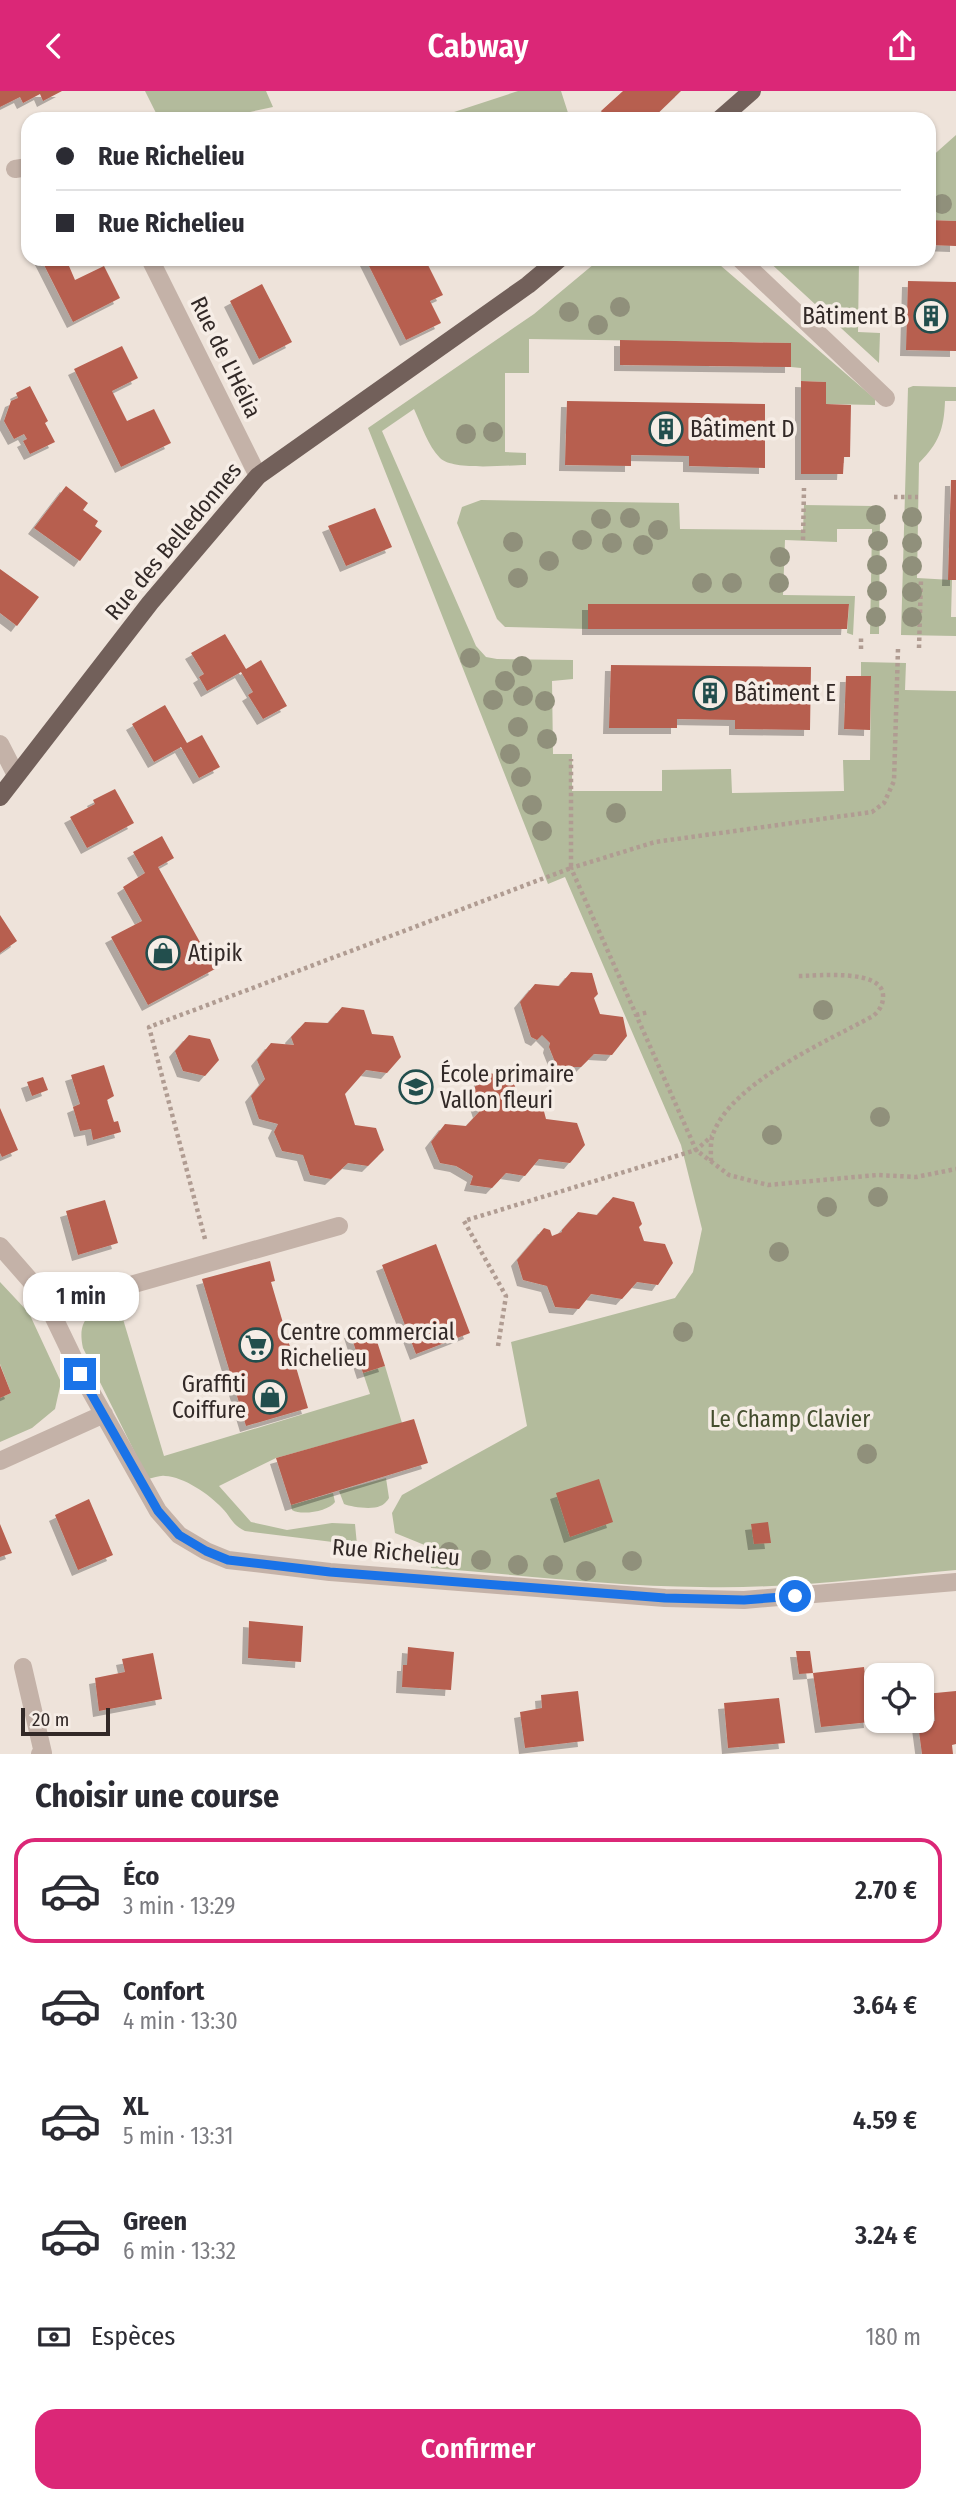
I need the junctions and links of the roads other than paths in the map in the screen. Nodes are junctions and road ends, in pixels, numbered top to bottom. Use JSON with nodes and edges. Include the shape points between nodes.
{"nodes":[{"id":1,"x":752,"y":91,"type":"edge"},
{"id":2,"x":728,"y":112,"type":"edge"},
{"id":3,"x":153,"y":266,"type":"edge"},
{"id":4,"x":551,"y":266,"type":"edge"},
{"id":5,"x":747,"y":266,"type":"edge"},
{"id":6,"x":886,"y":398,"type":"dead end"},
{"id":7,"x":258,"y":476,"type":"junction"},
{"id":8,"x":0,"y":744,"type":"edge"},
{"id":9,"x":16,"y":775,"type":"junction"},
{"id":10,"x":0,"y":797,"type":"edge"},
{"id":11,"x":339,"y":1226,"type":"dead end"},
{"id":12,"x":0,"y":1246,"type":"edge"},
{"id":13,"x":49,"y":1308,"type":"junction"},
{"id":14,"x":104,"y":1414,"type":"junction"},
{"id":15,"x":0,"y":1461,"type":"edge"},
{"id":16,"x":956,"y":1582,"type":"edge"},
{"id":17,"x":23,"y":1667,"type":"dead end"},
{"id":18,"x":40,"y":1754,"type":"edge"}],
"edges":[{"from":1,"to":2,"type":"main road"},
{"from":3,"to":7,"type":"street","name":"Rue de L'Hélia"},
{"from":4,"to":7,"type":"main road","name":"Rue des Belledonnes"},
{"from":5,"to":6,"type":"street"},
{"from":7,"to":9,"type":"main road","name":"Rue des Belledonnes","via":[[150,603]]},
{"from":8,"to":9,"type":"street"},
{"from":9,"to":10,"type":"main road","name":"Rue des Belledonnes"},
{"from":11,"to":13,"type":"street"},
{"from":12,"to":13,"type":"street","name":"Rue Richelieu"},
{"from":13,"to":14,"type":"street","name":"Rue Richelieu"},
{"from":14,"to":15,"type":"street"},
{"from":14,"to":16,"type":"street","name":"Rue Richelieu","via":[[158,1511],[179,1535],[228,1560],[665,1598],[744,1600]]},
{"from":17,"to":18,"type":"street"}]}
